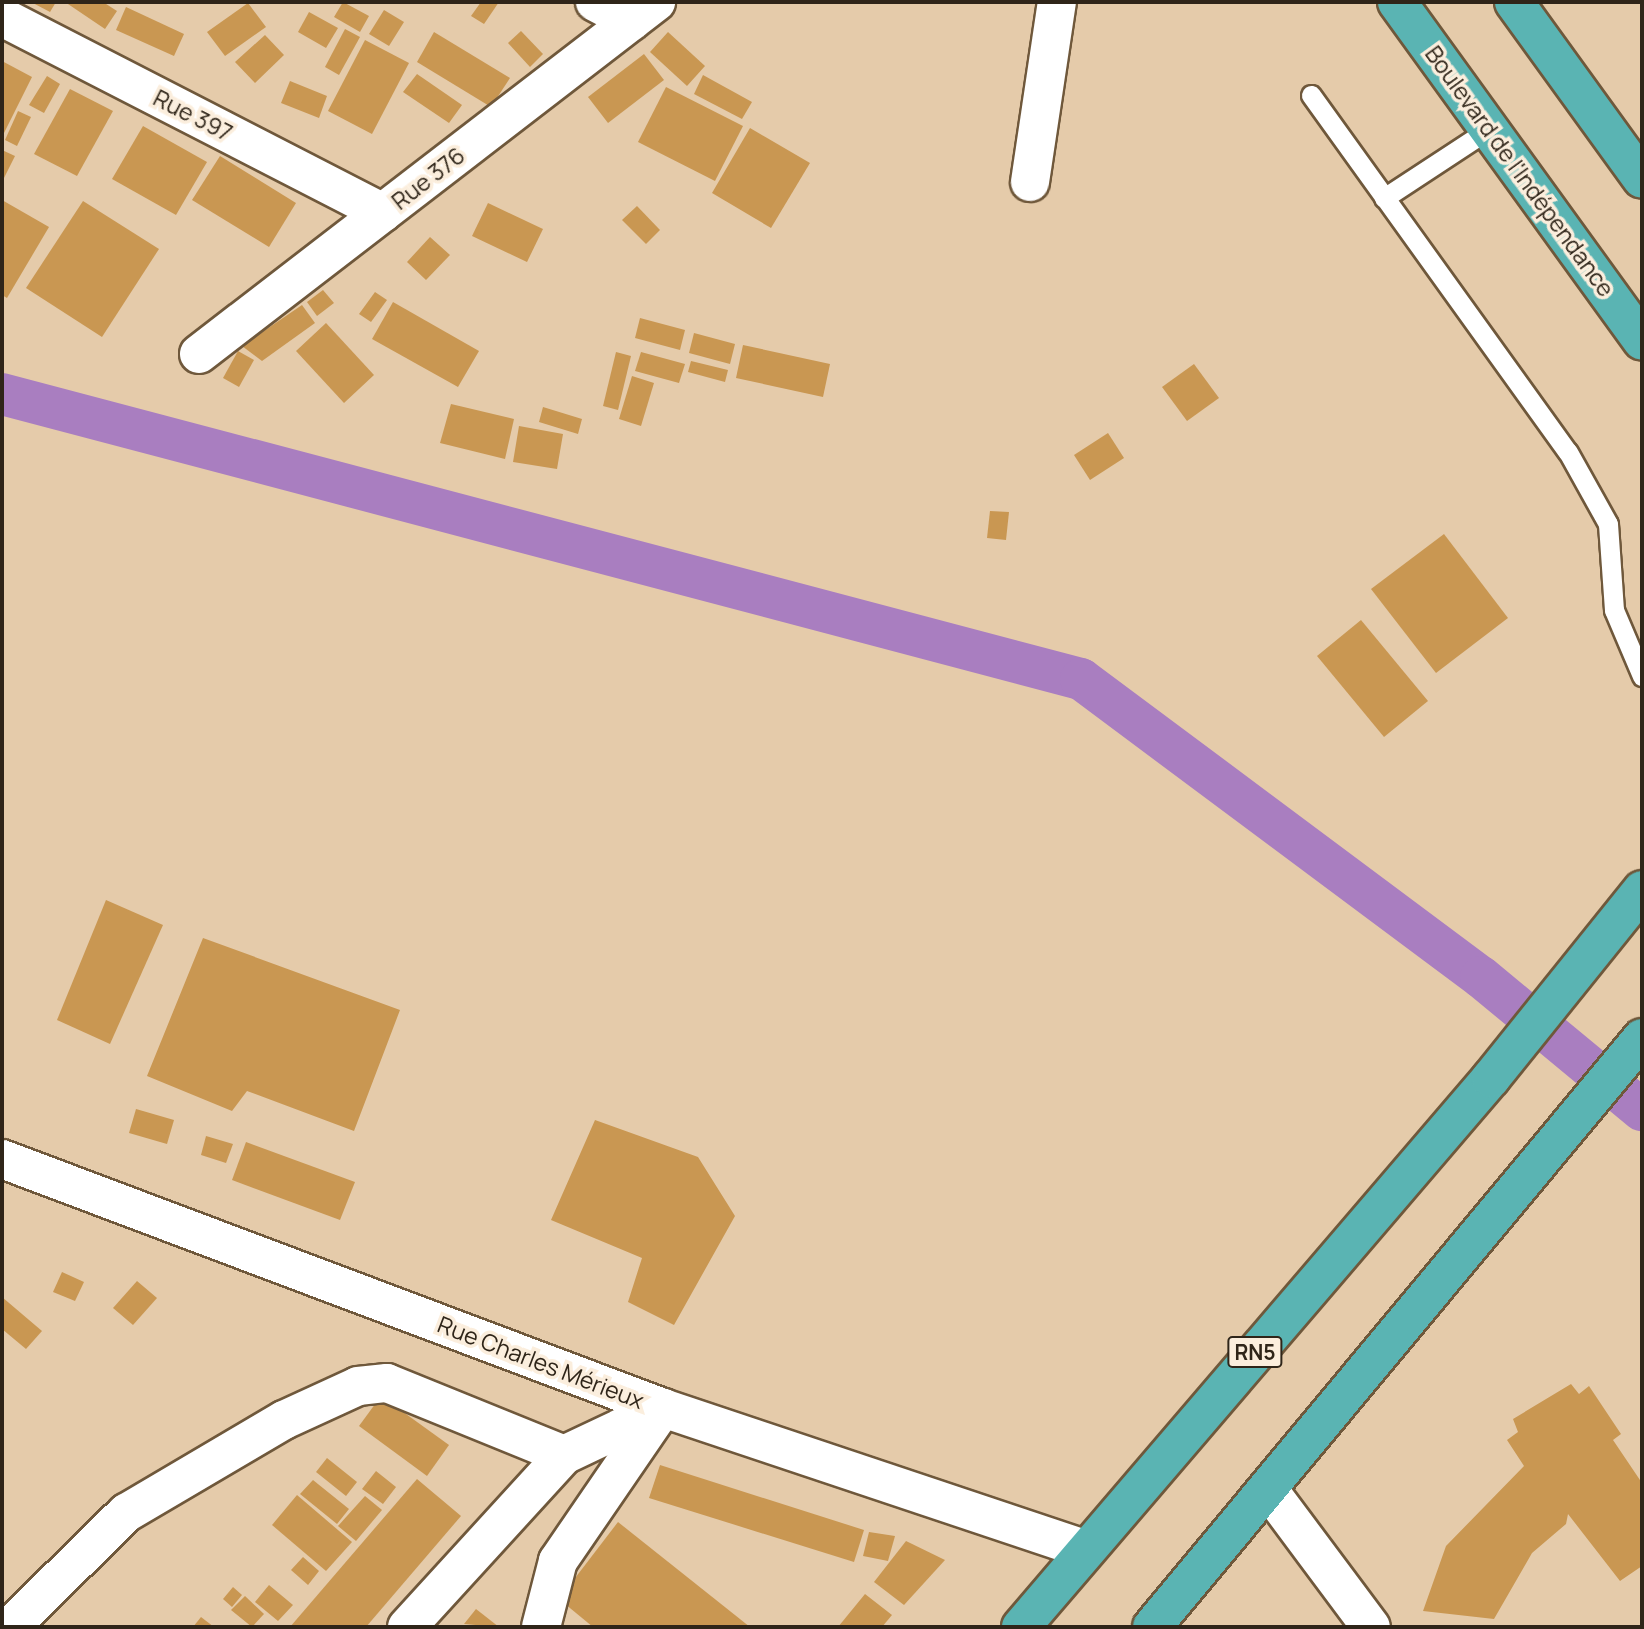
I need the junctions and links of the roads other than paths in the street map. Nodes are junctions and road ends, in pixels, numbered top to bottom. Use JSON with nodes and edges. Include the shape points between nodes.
{"nodes":[{"id":1,"x":595,"y":2,"type":"edge"},
{"id":2,"x":1057,"y":2,"type":"edge"},
{"id":3,"x":1397,"y":2,"type":"edge"},
{"id":4,"x":1514,"y":2,"type":"edge"},
{"id":5,"x":644,"y":11,"type":"edge"},
{"id":6,"x":2,"y":17,"type":"edge"},
{"id":7,"x":1311,"y":95,"type":"dead end"},
{"id":8,"x":1489,"y":129,"type":"junction"},
{"id":9,"x":1642,"y":179,"type":"edge"},
{"id":10,"x":1030,"y":182,"type":"dead end"},
{"id":11,"x":1384,"y":198,"type":"junction"},
{"id":12,"x":383,"y":213,"type":"junction"},
{"id":13,"x":1642,"y":341,"type":"edge"},
{"id":14,"x":199,"y":354,"type":"dead end"},
{"id":15,"x":1642,"y":676,"type":"edge"},
{"id":16,"x":1642,"y":890,"type":"edge"},
{"id":17,"x":1642,"y":1038,"type":"edge"},
{"id":18,"x":2,"y":1159,"type":"edge"},
{"id":19,"x":663,"y":1408,"type":"junction"},
{"id":20,"x":564,"y":1455,"type":"junction"},
{"id":21,"x":1268,"y":1489,"type":"junction"},
{"id":22,"x":1085,"y":1549,"type":"junction"},
{"id":23,"x":10,"y":1627,"type":"edge"},
{"id":24,"x":407,"y":1627,"type":"edge"},
{"id":25,"x":541,"y":1627,"type":"edge"},
{"id":26,"x":1021,"y":1627,"type":"edge"},
{"id":27,"x":1152,"y":1627,"type":"edge"},
{"id":28,"x":1371,"y":1627,"type":"edge"}],
"edges":[{"from":1,"to":5,"type":"street"},
{"from":2,"to":10,"type":"street"},
{"from":3,"to":8,"type":"highway","name":"Boulevard de l'Indépendance"},
{"from":4,"to":9,"type":"highway"},
{"from":5,"to":12,"type":"street","name":"Rue 376"},
{"from":6,"to":12,"type":"street","name":"Rue 397"},
{"from":7,"to":11,"type":"lane"},
{"from":8,"to":11,"type":"lane"},
{"from":8,"to":13,"type":"highway","name":"Boulevard de l'Indépendance"},
{"from":11,"to":15,"type":"lane","via":[[1568,452],[1608,524],[1614,610]]},
{"from":12,"to":14,"type":"street","name":"Rue 376"},
{"from":16,"to":22,"type":"highway","number":"RN5","via":[[1491,1078]]},
{"from":17,"to":21,"type":"highway"},
{"from":18,"to":19,"type":"street","name":"Rue Charles Mérieux"},
{"from":19,"to":20,"type":"street"},
{"from":19,"to":22,"type":"street","name":"Rue Charles Mérieux"},
{"from":19,"to":25,"type":"street","via":[[558,1561]]},
{"from":20,"to":23,"type":"street","via":[[387,1383],[358,1387],[284,1420],[126,1513]]},
{"from":20,"to":24,"type":"street"},
{"from":21,"to":27,"type":"highway"},
{"from":21,"to":28,"type":"street"},
{"from":22,"to":26,"type":"highway","number":"RN5"}]}
